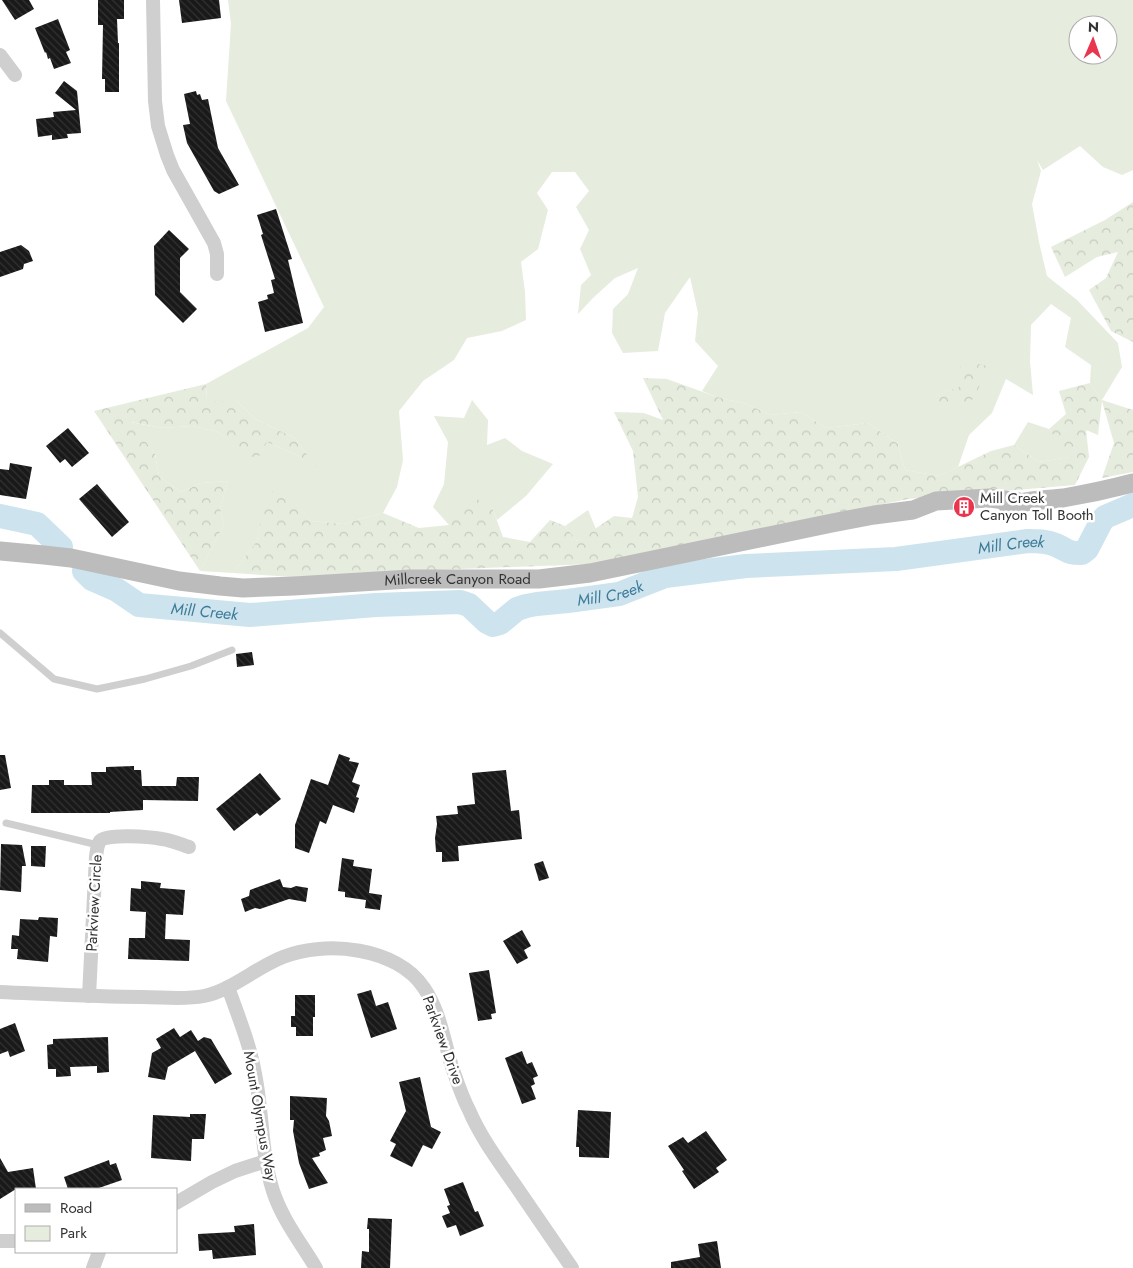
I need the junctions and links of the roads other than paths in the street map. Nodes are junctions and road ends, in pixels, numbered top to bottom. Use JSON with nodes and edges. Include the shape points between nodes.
{"nodes":[{"id":1,"x":153,"y":0,"type":"edge"},
{"id":2,"x":0,"y":55,"type":"edge"},
{"id":3,"x":15,"y":75,"type":"dead end"},
{"id":4,"x":217,"y":274,"type":"dead end"},
{"id":5,"x":1133,"y":483,"type":"edge"},
{"id":6,"x":0,"y":551,"type":"edge"},
{"id":7,"x":0,"y":633,"type":"edge"},
{"id":8,"x":232,"y":650,"type":"dead end"},
{"id":9,"x":6,"y":823,"type":"dead end"},
{"id":10,"x":98,"y":845,"type":"junction"},
{"id":11,"x":188,"y":847,"type":"dead end"},
{"id":12,"x":228,"y":987,"type":"junction"},
{"id":13,"x":0,"y":992,"type":"edge"},
{"id":14,"x":89,"y":996,"type":"junction"},
{"id":15,"x":266,"y":1161,"type":"junction"},
{"id":16,"x":178,"y":1202,"type":"edge"},
{"id":17,"x":0,"y":1241,"type":"edge"},
{"id":18,"x":15,"y":1241,"type":"edge"},
{"id":19,"x":99,"y":1253,"type":"edge"},
{"id":20,"x":93,"y":1268,"type":"edge"},
{"id":21,"x":316,"y":1268,"type":"edge"},
{"id":22,"x":572,"y":1268,"type":"edge"}],
"edges":[{"from":1,"to":4,"type":"street","via":[[158,126],[173,170],[214,243]]},
{"from":2,"to":3,"type":"street"},
{"from":5,"to":6,"type":"street","name":"Millcreek Canyon Road","via":[[1080,495],[1019,502],[991,511],[937,514],[913,510],[874,515],[590,573],[539,579],[410,579],[264,588],[213,586],[70,558]]},
{"from":7,"to":8,"type":"lane","via":[[54,679],[97,689],[191,666]]},
{"from":9,"to":10,"type":"lane"},
{"from":10,"to":11,"type":"street","name":"Parkview Circle","via":[[104,838],[119,836],[162,839]]},
{"from":10,"to":14,"type":"street","name":"Parkview Circle"},
{"from":12,"to":14,"type":"street","name":"Parkview Drive","via":[[204,996],[184,998]]},
{"from":12,"to":15,"type":"street","name":"Mount Olympus Way","via":[[252,1059]]},
{"from":12,"to":22,"type":"street","name":"Parkview Drive","via":[[283,956],[320,949],[362,951],[380,956],[398,964],[416,978],[431,999],[468,1110],[495,1156]]},
{"from":13,"to":14,"type":"street","name":"Parkview Drive"},
{"from":15,"to":16,"type":"street","via":[[235,1171]]},
{"from":15,"to":21,"type":"street","name":"Mount Olympus Way","via":[[278,1205]]},
{"from":17,"to":18,"type":"street"},
{"from":19,"to":20,"type":"street"}]}
